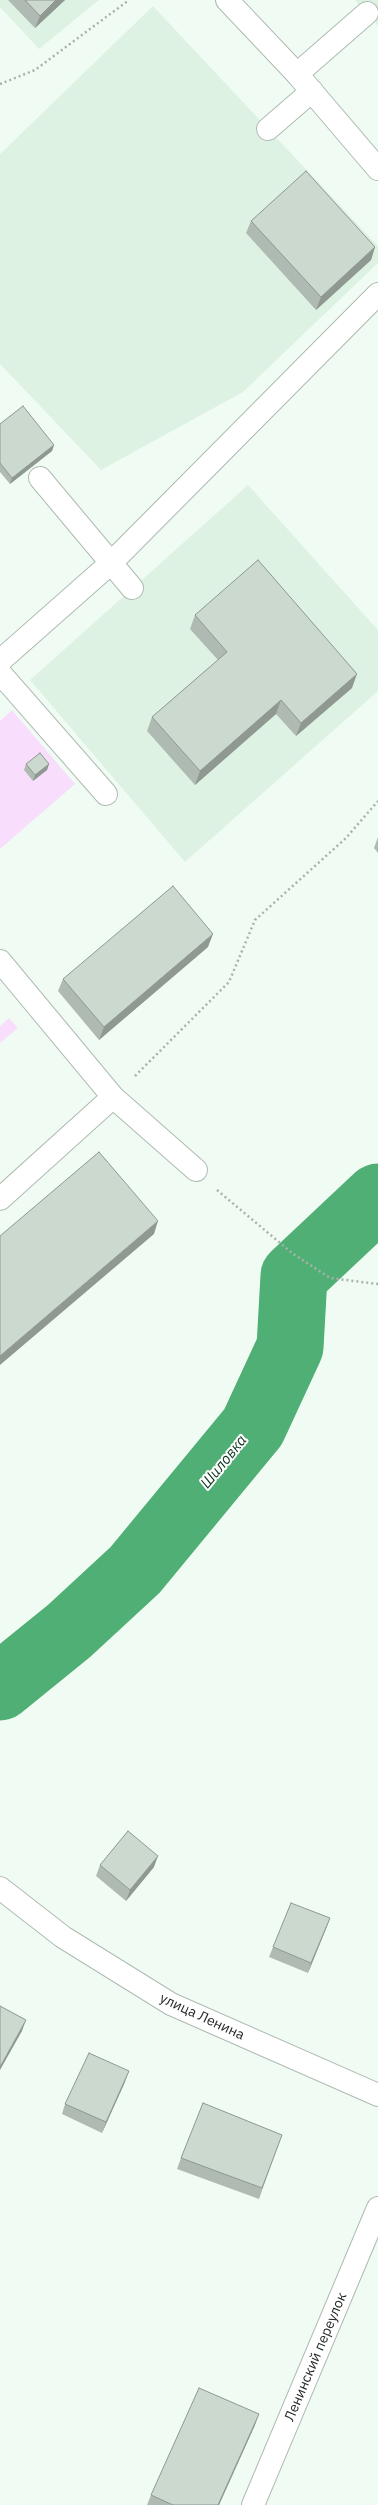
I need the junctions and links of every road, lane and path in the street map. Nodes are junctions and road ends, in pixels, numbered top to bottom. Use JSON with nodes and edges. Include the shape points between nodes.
{"nodes":[{"id":1,"x":129,"y":0,"type":"edge"},
{"id":2,"x":227,"y":0,"type":"edge"},
{"id":3,"x":367,"y":13,"type":"dead end"},
{"id":4,"x":297,"y":74,"type":"junction"},
{"id":5,"x":0,"y":84,"type":"edge"},
{"id":6,"x":312,"y":91,"type":"junction"},
{"id":7,"x":268,"y":129,"type":"dead end"},
{"id":8,"x":378,"y":169,"type":"edge"},
{"id":9,"x":378,"y":294,"type":"edge"},
{"id":10,"x":40,"y":478,"type":"dead end"},
{"id":11,"x":110,"y":563,"type":"junction"},
{"id":12,"x":132,"y":588,"type":"dead end"},
{"id":13,"x":0,"y":661,"type":"edge"},
{"id":14,"x":0,"y":673,"type":"edge"},
{"id":15,"x":106,"y":794,"type":"dead end"},
{"id":16,"x":378,"y":801,"type":"edge"},
{"id":17,"x":0,"y":961,"type":"edge"},
{"id":18,"x":114,"y":1098,"type":"junction"},
{"id":19,"x":196,"y":1170,"type":"joint"},
{"id":20,"x":0,"y":1199,"type":"edge"},
{"id":21,"x":378,"y":1284,"type":"edge"},
{"id":22,"x":0,"y":1888,"type":"edge"},
{"id":23,"x":378,"y":2095,"type":"edge"},
{"id":24,"x":378,"y":2208,"type":"edge"},
{"id":25,"x":253,"y":2505,"type":"edge"}],
"edges":[{"from":1,"to":5,"type":"path","via":[[35,70]]},
{"from":2,"to":4,"type":"street"},
{"from":3,"to":4,"type":"street"},
{"from":4,"to":6,"type":"street"},
{"from":6,"to":7,"type":"street"},
{"from":6,"to":8,"type":"street"},
{"from":9,"to":11,"type":"street"},
{"from":10,"to":11,"type":"street"},
{"from":11,"to":12,"type":"street"},
{"from":11,"to":13,"type":"street"},
{"from":14,"to":15,"type":"street"},
{"from":16,"to":18,"type":"path","via":[[346,838],[255,920],[229,982]]},
{"from":17,"to":18,"type":"street"},
{"from":18,"to":19,"type":"street"},
{"from":18,"to":20,"type":"street"},
{"from":19,"to":21,"type":"path","via":[[292,1253],[330,1278]]},
{"from":22,"to":23,"type":"street","name":"улица Ленина","via":[[63,1937],[171,2004]]},
{"from":24,"to":25,"type":"street","name":"Ленинский переулок"}]}
